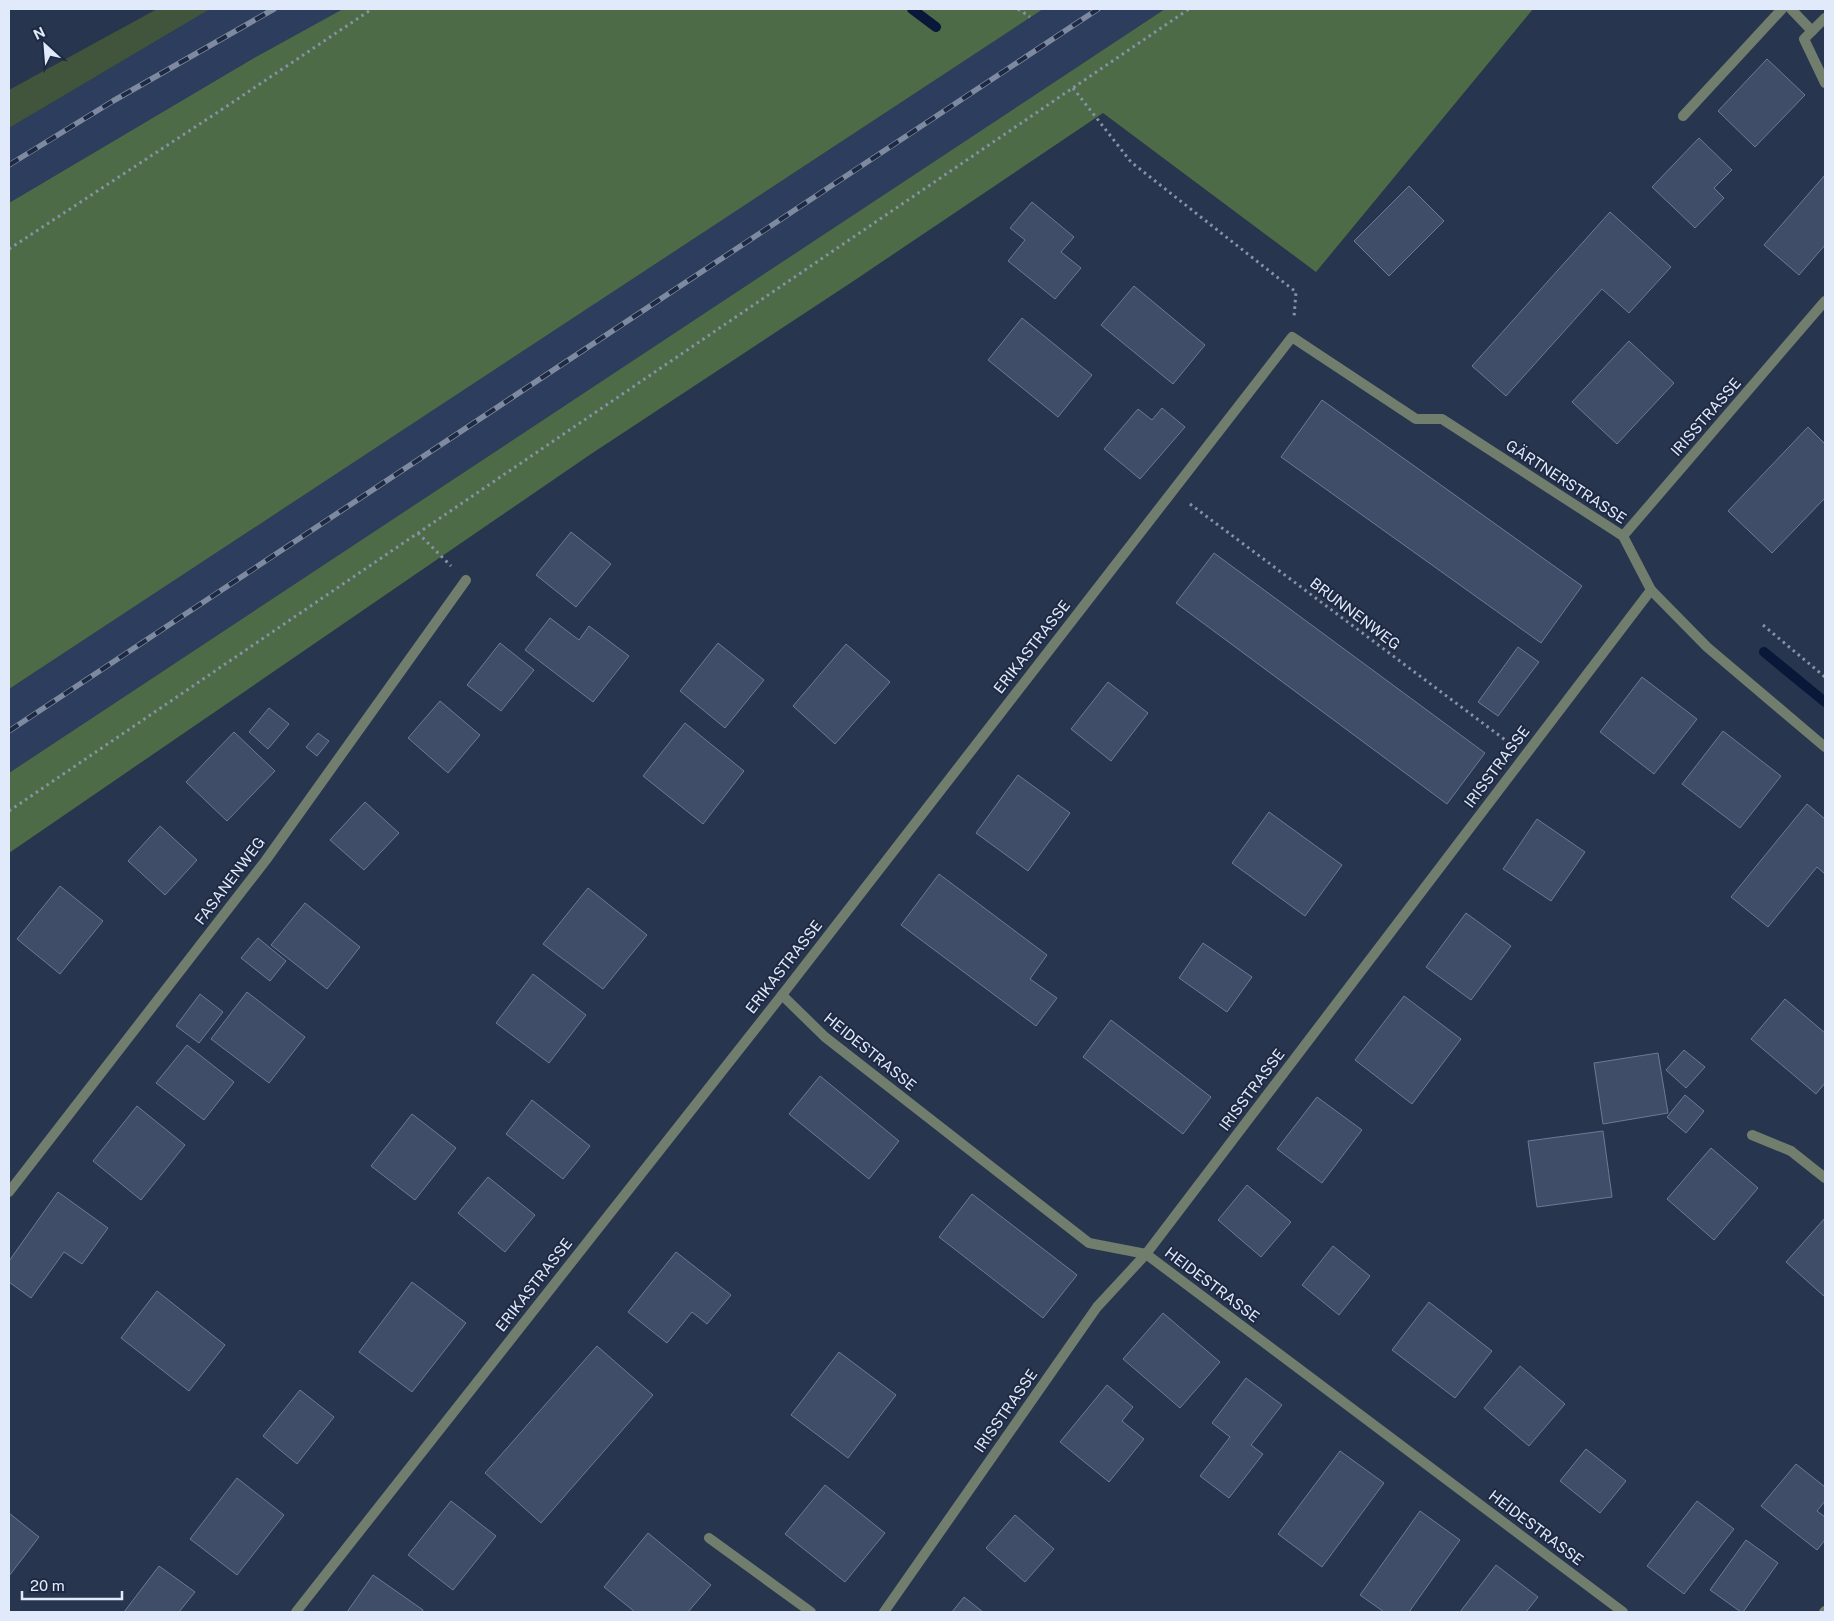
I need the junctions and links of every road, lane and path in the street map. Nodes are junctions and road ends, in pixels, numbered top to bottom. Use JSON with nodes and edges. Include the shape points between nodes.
{"nodes":[{"id":1,"x":372,"y":9,"type":"edge"},
{"id":2,"x":1018,"y":9,"type":"edge"},
{"id":3,"x":1189,"y":9,"type":"edge"},
{"id":4,"x":1782,"y":9,"type":"edge"},
{"id":5,"x":1791,"y":9,"type":"edge"},
{"id":6,"x":1030,"y":17,"type":"dead end"},
{"id":7,"x":1825,"y":18,"type":"edge"},
{"id":8,"x":1812,"y":31,"type":"junction"},
{"id":9,"x":1825,"y":83,"type":"edge"},
{"id":10,"x":1073,"y":88,"type":"junction"},
{"id":11,"x":1683,"y":116,"type":"dead end"},
{"id":12,"x":9,"y":249,"type":"edge"},
{"id":13,"x":1825,"y":301,"type":"edge"},
{"id":14,"x":1292,"y":337,"type":"junction"},
{"id":15,"x":1172,"y":491,"type":"junction"},
{"id":16,"x":418,"y":533,"type":"junction"},
{"id":17,"x":1623,"y":536,"type":"junction"},
{"id":18,"x":466,"y":580,"type":"joint"},
{"id":19,"x":1650,"y":590,"type":"junction"},
{"id":20,"x":1763,"y":624,"type":"dead end"},
{"id":21,"x":1825,"y":677,"type":"edge"},
{"id":22,"x":1825,"y":747,"type":"edge"},
{"id":23,"x":1526,"y":755,"type":"junction"},
{"id":24,"x":9,"y":811,"type":"edge"},
{"id":25,"x":782,"y":995,"type":"junction"},
{"id":26,"x":1752,"y":1135,"type":"dead end"},
{"id":27,"x":1825,"y":1178,"type":"edge"},
{"id":28,"x":9,"y":1192,"type":"edge"},
{"id":29,"x":1146,"y":1254,"type":"junction"},
{"id":30,"x":709,"y":1538,"type":"dead end"},
{"id":31,"x":296,"y":1612,"type":"edge"},
{"id":32,"x":811,"y":1612,"type":"edge"},
{"id":33,"x":884,"y":1612,"type":"edge"},
{"id":34,"x":1622,"y":1612,"type":"edge"}],
"edges":[{"from":1,"to":12,"type":"path"},
{"from":2,"to":6,"type":"path"},
{"from":3,"to":10,"type":"path"},
{"from":4,"to":11,"type":"street"},
{"from":5,"to":8,"type":"street"},
{"from":7,"to":8,"type":"street"},
{"from":8,"to":9,"type":"street","via":[[1804,39]]},
{"from":10,"to":14,"type":"path","via":[[1131,162],[1296,292]]},
{"from":10,"to":16,"type":"path"},
{"from":13,"to":17,"type":"street","name":"IRISSTRASSE"},
{"from":14,"to":15,"type":"street","name":"ERIKASTRASSE"},
{"from":14,"to":17,"type":"street","name":"GÄRTNERSTRASSE","via":[[1416,419],[1442,419]]},
{"from":15,"to":23,"type":"path","name":"BRUNNENWEG"},
{"from":15,"to":25,"type":"street","name":"ERIKASTRASSE"},
{"from":16,"to":18,"type":"path"},
{"from":16,"to":24,"type":"path"},
{"from":17,"to":19,"type":"street","name":"GÄRTNERSTRASSE"},
{"from":18,"to":28,"type":"street","name":"FASANENWEG","via":[[266,860]]},
{"from":19,"to":22,"type":"street","name":"GÄRTNERSTRASSE","via":[[1706,647]]},
{"from":19,"to":23,"type":"street","name":"IRISSTRASSE"},
{"from":20,"to":21,"type":"path"},
{"from":23,"to":29,"type":"street","name":"IRISSTRASSE"},
{"from":25,"to":29,"type":"street","name":"HEIDESTRASSE","via":[[825,1037],[1089,1244]]},
{"from":25,"to":31,"type":"street","name":"ERIKASTRASSE"},
{"from":26,"to":27,"type":"street","via":[[1791,1151]]},
{"from":29,"to":33,"type":"street","name":"IRISSTRASSE","via":[[1097,1307]]},
{"from":29,"to":34,"type":"street","name":"HEIDESTRASSE"},
{"from":30,"to":32,"type":"street"}]}
